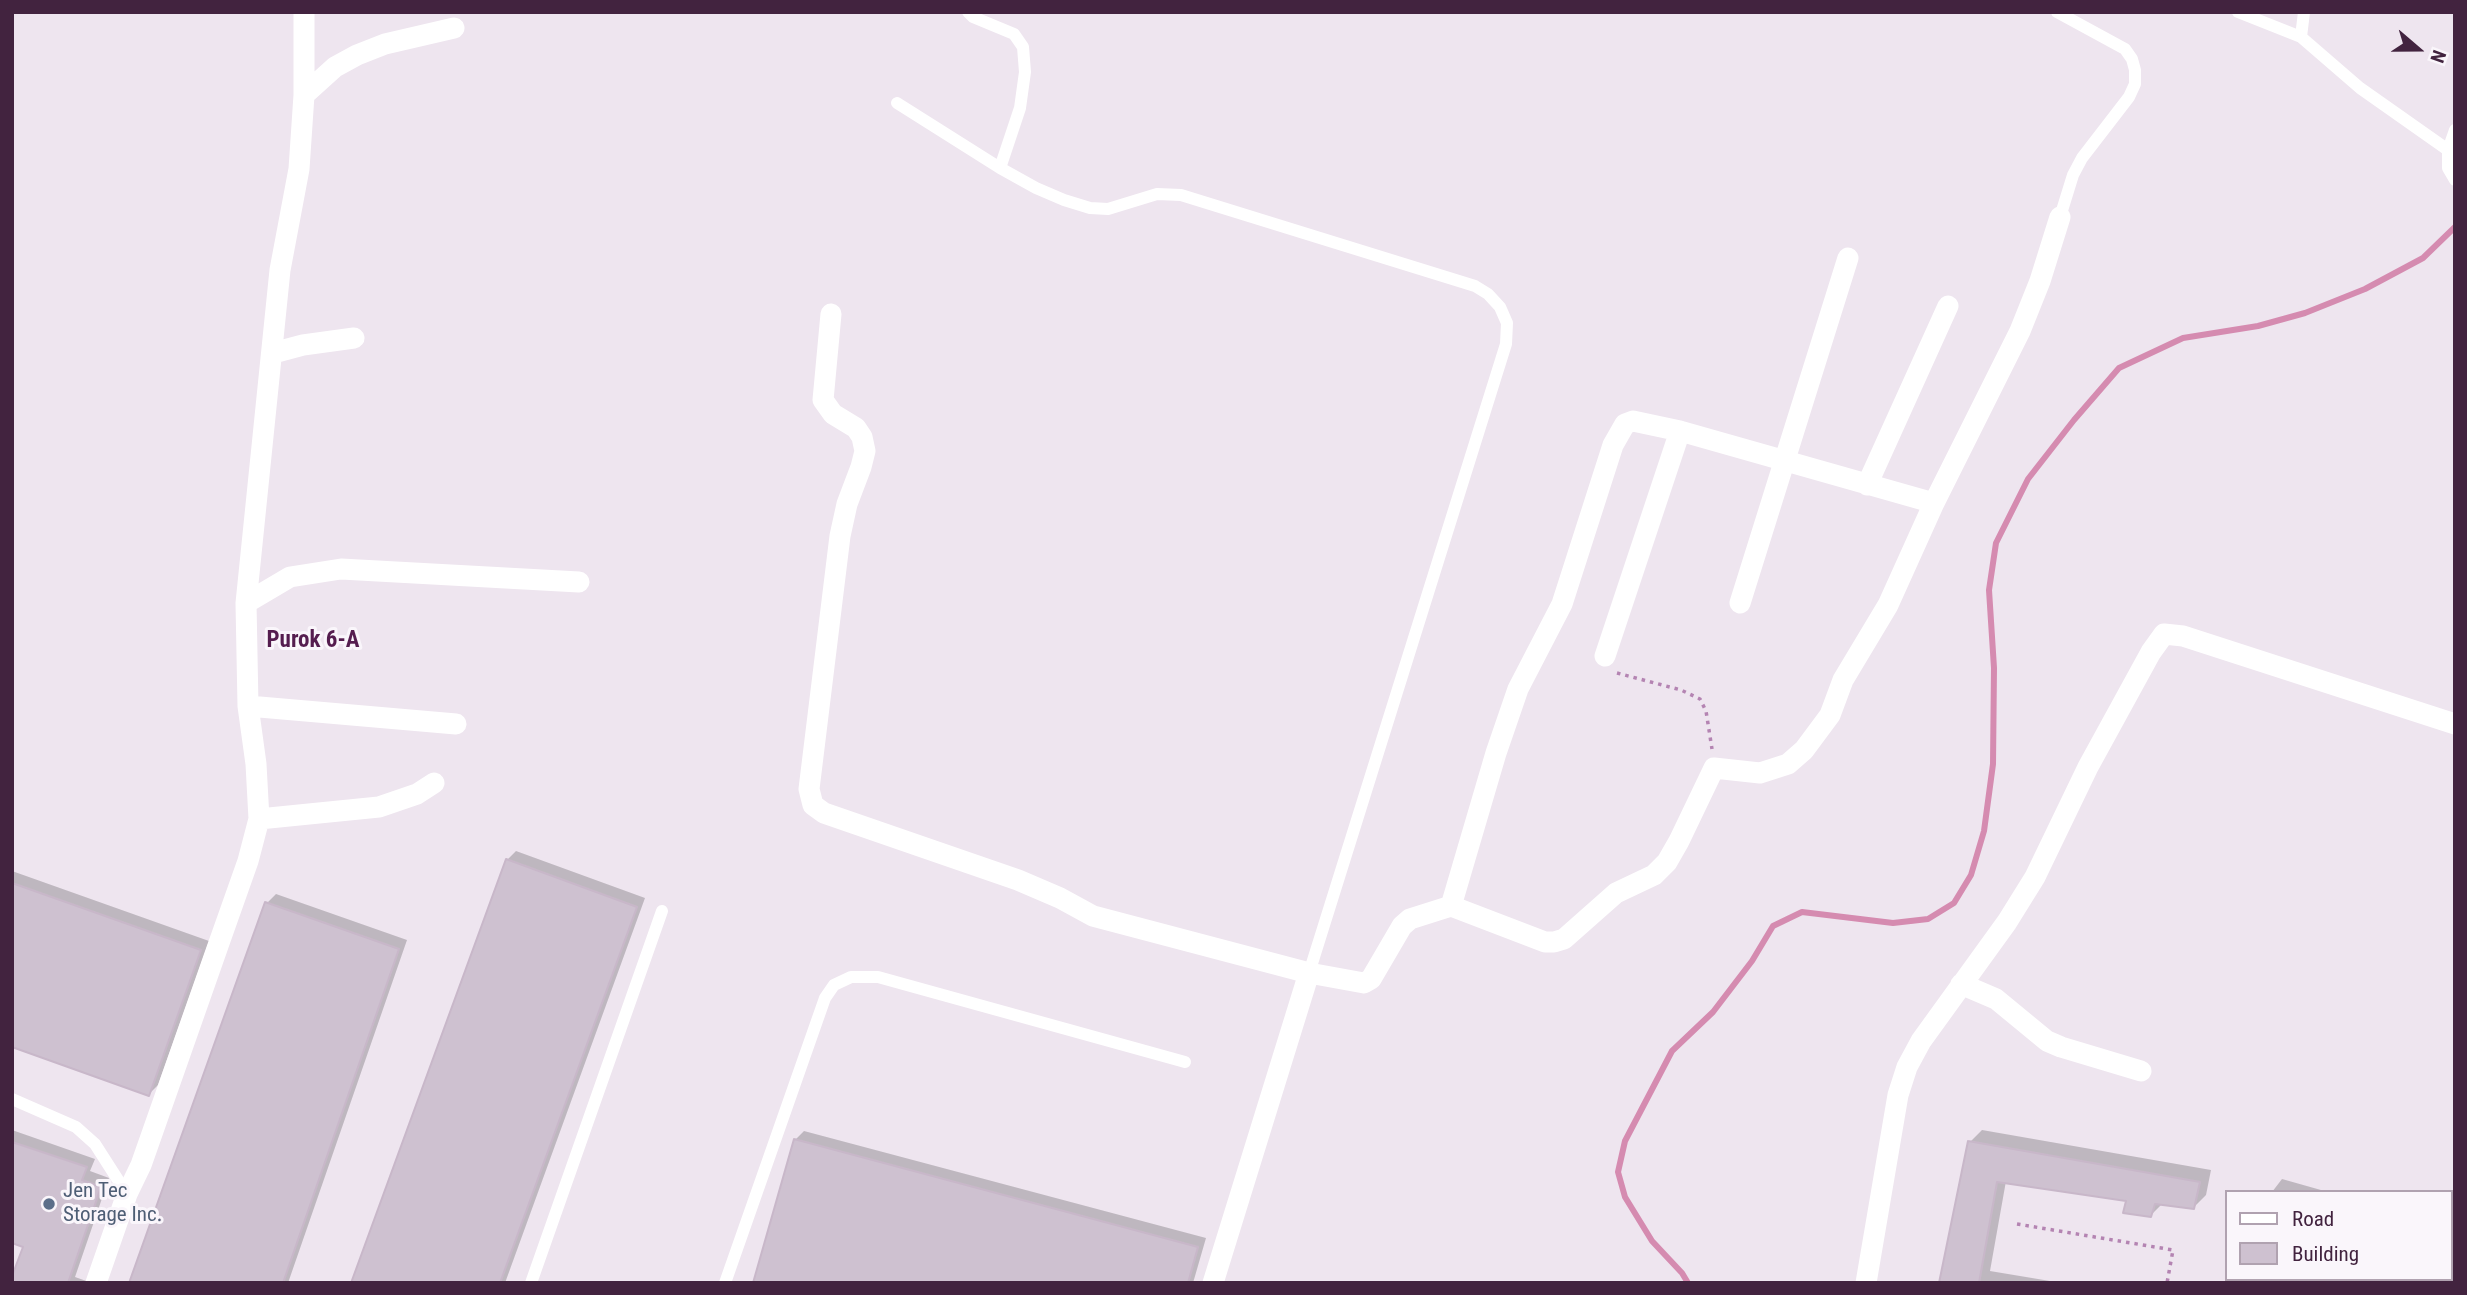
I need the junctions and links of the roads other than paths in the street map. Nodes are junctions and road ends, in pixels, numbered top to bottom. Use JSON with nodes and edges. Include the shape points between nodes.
{"nodes":[{"id":1,"x":304,"y":12,"type":"edge"},
{"id":2,"x":968,"y":12,"type":"edge"},
{"id":3,"x":2057,"y":12,"type":"edge"},
{"id":4,"x":2238,"y":12,"type":"edge"},
{"id":5,"x":2304,"y":12,"type":"edge"},
{"id":6,"x":454,"y":28,"type":"dead end"},
{"id":7,"x":2301,"y":37,"type":"junction"},
{"id":8,"x":304,"y":95,"type":"junction"},
{"id":9,"x":897,"y":103,"type":"dead end"},
{"id":10,"x":2455,"y":130,"type":"edge"},
{"id":11,"x":2448,"y":150,"type":"junction"},
{"id":12,"x":1000,"y":168,"type":"junction"},
{"id":13,"x":2455,"y":180,"type":"edge"},
{"id":14,"x":2060,"y":217,"type":"joint"},
{"id":15,"x":1848,"y":258,"type":"dead end"},
{"id":16,"x":1948,"y":306,"type":"dead end"},
{"id":17,"x":831,"y":314,"type":"dead end"},
{"id":18,"x":354,"y":338,"type":"dead end"},
{"id":19,"x":273,"y":353,"type":"junction"},
{"id":20,"x":1680,"y":431,"type":"junction"},
{"id":21,"x":1784,"y":460,"type":"junction"},
{"id":22,"x":1867,"y":485,"type":"junction"},
{"id":23,"x":1934,"y":503,"type":"junction"},
{"id":24,"x":579,"y":582,"type":"dead end"},
{"id":25,"x":246,"y":603,"type":"junction"},
{"id":26,"x":1740,"y":603,"type":"dead end"},
{"id":27,"x":1605,"y":656,"type":"road end"},
{"id":28,"x":248,"y":706,"type":"junction"},
{"id":29,"x":456,"y":724,"type":"dead end"},
{"id":30,"x":2455,"y":724,"type":"edge"},
{"id":31,"x":434,"y":783,"type":"dead end"},
{"id":32,"x":259,"y":819,"type":"junction"},
{"id":33,"x":1451,"y":906,"type":"junction"},
{"id":34,"x":663,"y":911,"type":"dead end"},
{"id":35,"x":1309,"y":973,"type":"junction"},
{"id":36,"x":1961,"y":984,"type":"junction"},
{"id":37,"x":1185,"y":1062,"type":"dead end"},
{"id":38,"x":2141,"y":1071,"type":"dead end"},
{"id":39,"x":12,"y":1099,"type":"edge"},
{"id":40,"x":127,"y":1194,"type":"junction"},
{"id":41,"x":96,"y":1283,"type":"edge"},
{"id":42,"x":531,"y":1283,"type":"edge"},
{"id":43,"x":725,"y":1283,"type":"edge"},
{"id":44,"x":1213,"y":1283,"type":"edge"},
{"id":45,"x":1866,"y":1283,"type":"edge"}],
"edges":[{"from":1,"to":8,"type":"street"},
{"from":2,"to":12,"type":"lane","via":[[1014,34],[1023,47],[1020,108]]},
{"from":3,"to":14,"type":"lane","via":[[2125,49],[2135,70],[2129,97],[2073,175]]},
{"from":4,"to":7,"type":"lane"},
{"from":5,"to":7,"type":"lane"},
{"from":6,"to":8,"type":"street","via":[[357,55],[335,67]]},
{"from":7,"to":11,"type":"lane","via":[[2360,88]]},
{"from":8,"to":19,"type":"street","via":[[299,169],[280,270]]},
{"from":9,"to":12,"type":"lane"},
{"from":10,"to":11,"type":"lane"},
{"from":11,"to":13,"type":"lane","via":[[2448,168]]},
{"from":12,"to":35,"type":"lane","via":[[1036,188],[1090,208],[1108,209],[1157,194],[1181,195],[1475,286],[1500,307],[1507,323],[1506,344]]},
{"from":14,"to":23,"type":"street","via":[[2020,331]]},
{"from":15,"to":21,"type":"street"},
{"from":16,"to":22,"type":"street"},
{"from":17,"to":35,"type":"street","via":[[823,400],[833,414],[856,428],[864,452],[840,536],[809,789],[813,805],[824,813],[1018,880],[1093,916]]},
{"from":18,"to":19,"type":"street"},
{"from":19,"to":25,"type":"street"},
{"from":20,"to":21,"type":"street"},
{"from":20,"to":27,"type":"street"},
{"from":20,"to":33,"type":"street","via":[[1633,421],[1619,432],[1570,584],[1518,689]]},
{"from":21,"to":22,"type":"street"},
{"from":21,"to":26,"type":"street"},
{"from":22,"to":23,"type":"street"},
{"from":23,"to":33,"type":"street","via":[[1888,605],[1843,680],[1829,715],[1788,764],[1760,773],[1714,768],[1667,862],[1654,874],[1616,893],[1564,939],[1545,942]]},
{"from":24,"to":25,"type":"street","via":[[341,569],[290,577]]},
{"from":25,"to":28,"type":"street"},
{"from":28,"to":29,"type":"street"},
{"from":28,"to":32,"type":"street"},
{"from":30,"to":36,"type":"street","via":[[2183,636],[2164,634],[2088,766],[2035,877]]},
{"from":31,"to":32,"type":"street","via":[[379,807]]},
{"from":32,"to":40,"type":"street","via":[[248,861]]},
{"from":33,"to":35,"type":"street","via":[[1402,926],[1371,979],[1364,983]]},
{"from":34,"to":42,"type":"lane"},
{"from":35,"to":44,"type":"street"},
{"from":36,"to":38,"type":"street","via":[[1996,999],[2048,1041]]},
{"from":36,"to":45,"type":"street","via":[[1921,1041],[1898,1095]]},
{"from":37,"to":43,"type":"lane","via":[[878,977],[851,977],[834,985],[825,998]]},
{"from":39,"to":40,"type":"lane","via":[[76,1127],[95,1144]]},
{"from":40,"to":41,"type":"street"}]}
